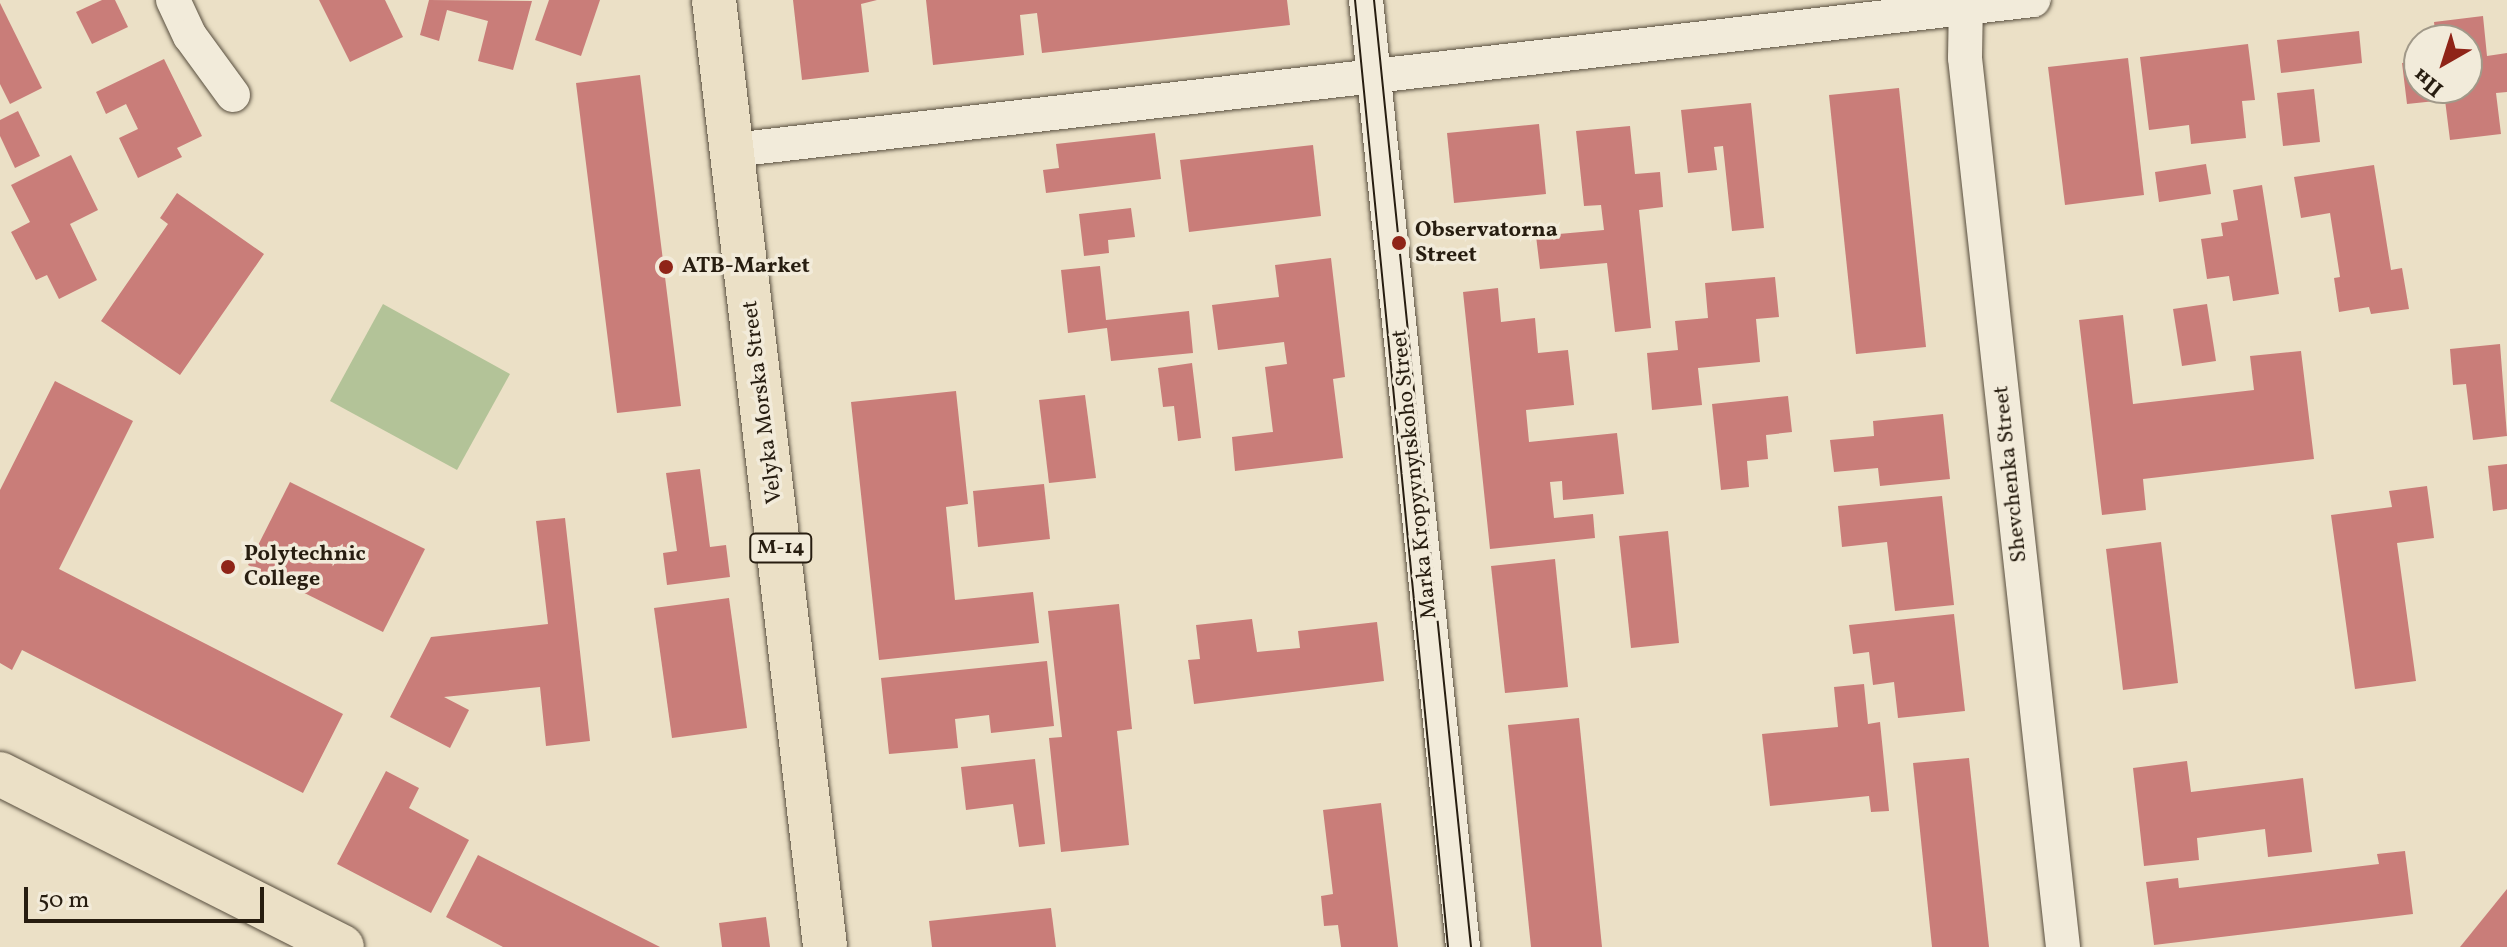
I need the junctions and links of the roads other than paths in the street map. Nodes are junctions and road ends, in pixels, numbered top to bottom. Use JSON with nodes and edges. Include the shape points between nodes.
{"nodes":[{"id":1,"x":173,"y":0,"type":"edge"},
{"id":2,"x":714,"y":0,"type":"edge"},
{"id":3,"x":1366,"y":0,"type":"edge"},
{"id":4,"x":2033,"y":0,"type":"edge"},
{"id":5,"x":1965,"y":4,"type":"edge"},
{"id":6,"x":1374,"y":76,"type":"junction"},
{"id":7,"x":233,"y":95,"type":"dead end"},
{"id":8,"x":733,"y":150,"type":"junction"},
{"id":9,"x":0,"y":774,"type":"edge"},
{"id":10,"x":342,"y":947,"type":"edge"},
{"id":11,"x":825,"y":947,"type":"edge"},
{"id":12,"x":1463,"y":947,"type":"edge"},
{"id":13,"x":2063,"y":947,"type":"edge"}],
"edges":[{"from":1,"to":7,"type":"street","via":[[208,65]]},
{"from":2,"to":8,"type":"highway","name":"Velyka Morska Street","number":"М-14"},
{"from":3,"to":6,"type":"street","name":"Marka Kropyvnytskoho Street"},
{"from":4,"to":5,"type":"street"},
{"from":5,"to":6,"type":"street"},
{"from":5,"to":13,"type":"street","name":"Shevchenka Street","via":[[1965,58]]},
{"from":6,"to":8,"type":"street"},
{"from":6,"to":12,"type":"street","name":"Marka Kropyvnytskoho Street"},
{"from":8,"to":11,"type":"highway","name":"Velyka Morska Street","number":"М-14"},
{"from":9,"to":10,"type":"highway"}]}
